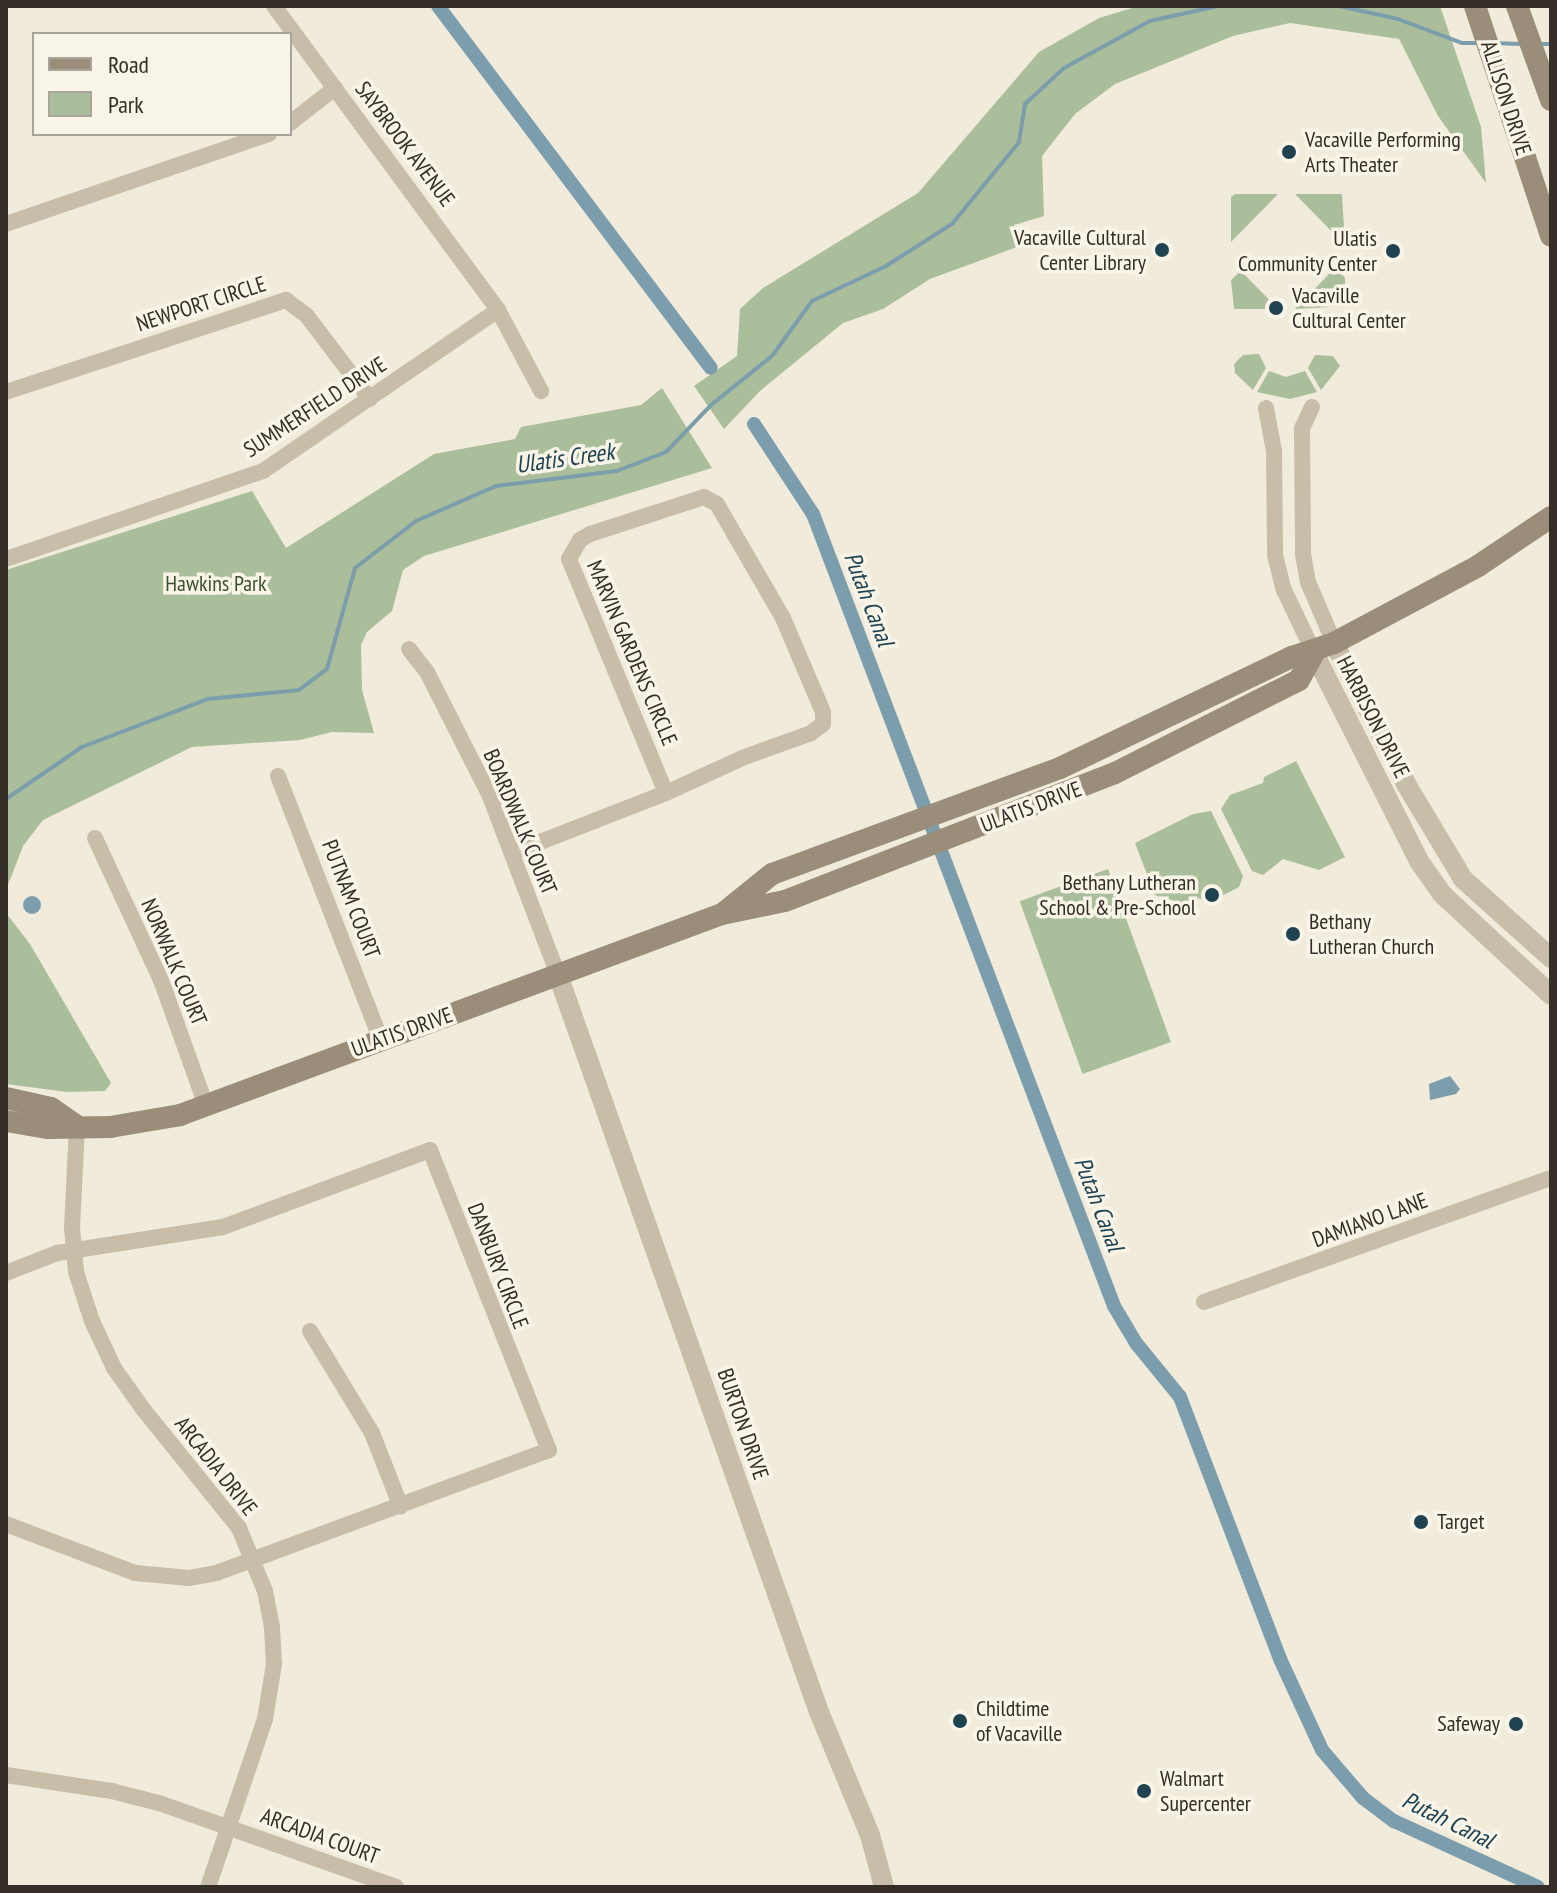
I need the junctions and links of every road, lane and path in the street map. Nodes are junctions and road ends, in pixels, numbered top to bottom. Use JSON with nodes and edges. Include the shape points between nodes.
{"nodes":[{"id":1,"x":274,"y":6,"type":"edge"},
{"id":2,"x":1517,"y":6,"type":"edge"},
{"id":3,"x":1477,"y":13,"type":"edge"},
{"id":4,"x":335,"y":88,"type":"junction"},
{"id":5,"x":1549,"y":94,"type":"edge"},
{"id":6,"x":292,"y":121,"type":"edge"},
{"id":7,"x":263,"y":136,"type":"edge"},
{"id":8,"x":6,"y":224,"type":"edge"},
{"id":9,"x":1551,"y":236,"type":"edge"},
{"id":10,"x":498,"y":310,"type":"junction"},
{"id":11,"x":541,"y":391,"type":"dead end"},
{"id":12,"x":6,"y":392,"type":"edge"},
{"id":13,"x":370,"y":399,"type":"junction"},
{"id":14,"x":1312,"y":407,"type":"dead end"},
{"id":15,"x":1266,"y":408,"type":"dead end"},
{"id":16,"x":1551,"y":517,"type":"edge"},
{"id":17,"x":6,"y":559,"type":"edge"},
{"id":18,"x":1324,"y":648,"type":"junction"},
{"id":19,"x":409,"y":649,"type":"dead end"},
{"id":20,"x":278,"y":776,"type":"dead end"},
{"id":21,"x":666,"y":793,"type":"junction"},
{"id":22,"x":95,"y":838,"type":"dead end"},
{"id":23,"x":512,"y":853,"type":"junction"},
{"id":24,"x":722,"y":914,"type":"junction"},
{"id":25,"x":1551,"y":958,"type":"edge"},
{"id":26,"x":558,"y":975,"type":"junction"},
{"id":27,"x":1551,"y":995,"type":"edge"},
{"id":28,"x":381,"y":1040,"type":"junction"},
{"id":29,"x":6,"y":1098,"type":"edge"},
{"id":30,"x":206,"y":1106,"type":"junction"},
{"id":31,"x":6,"y":1121,"type":"edge"},
{"id":32,"x":77,"y":1126,"type":"junction"},
{"id":33,"x":1551,"y":1178,"type":"edge"},
{"id":34,"x":74,"y":1250,"type":"junction"},
{"id":35,"x":6,"y":1273,"type":"edge"},
{"id":36,"x":1204,"y":1302,"type":"dead end"},
{"id":37,"x":310,"y":1331,"type":"dead end"},
{"id":38,"x":401,"y":1507,"type":"junction"},
{"id":39,"x":6,"y":1524,"type":"edge"},
{"id":40,"x":254,"y":1560,"type":"junction"},
{"id":41,"x":6,"y":1775,"type":"edge"},
{"id":42,"x":228,"y":1827,"type":"junction"},
{"id":43,"x":208,"y":1887,"type":"edge"},
{"id":44,"x":396,"y":1887,"type":"edge"},
{"id":45,"x":884,"y":1887,"type":"edge"}],
"edges":[{"from":1,"to":4,"type":"street","name":"SAYBROOK AVENUE"},
{"from":2,"to":5,"type":"main road","name":"ALLISON DRIVE"},
{"from":3,"to":9,"type":"main road","name":"ALLISON DRIVE"},
{"from":4,"to":6,"type":"street"},
{"from":4,"to":10,"type":"street","name":"SAYBROOK AVENUE"},
{"from":7,"to":8,"type":"street"},
{"from":10,"to":11,"type":"street","name":"SAYBROOK AVENUE"},
{"from":10,"to":13,"type":"street","name":"SUMMERFIELD DRIVE"},
{"from":12,"to":13,"type":"street","name":"NEWPORT CIRCLE","via":[[286,300],[307,316]]},
{"from":13,"to":17,"type":"street","name":"SUMMERFIELD DRIVE","via":[[285,457],[233,484]]},
{"from":14,"to":18,"type":"street","name":"HARBISON DRIVE","via":[[1302,428],[1303,554]]},
{"from":15,"to":18,"type":"street","name":"HARBISON DRIVE","via":[[1274,451],[1275,555],[1284,590]]},
{"from":16,"to":18,"type":"main road","name":"ULATIS DRIVE","via":[[1490,559]]},
{"from":18,"to":24,"type":"main road","name":"ULATIS DRIVE","via":[[1292,657],[1103,750],[772,874]]},
{"from":18,"to":24,"type":"main road","name":"ULATIS DRIVE","via":[[1299,680],[1090,784],[785,901]]},
{"from":18,"to":25,"type":"street","name":"HARBISON DRIVE","via":[[1463,879]]},
{"from":18,"to":27,"type":"street","name":"HARBISON DRIVE","via":[[1426,872],[1484,935]]},
{"from":19,"to":23,"type":"street","name":"BOARDWALK COURT","via":[[427,672],[489,794]]},
{"from":20,"to":28,"type":"street","name":"PUTNAM COURT"},
{"from":21,"to":21,"type":"street","name":"MARVIN GARDENS CIRCLE","via":[[823,724],[823,712],[783,618],[717,504],[696,498],[590,534],[572,550],[571,570]]},
{"from":21,"to":23,"type":"street"},
{"from":22,"to":30,"type":"street","name":"NORWALK COURT","via":[[161,980]]},
{"from":23,"to":26,"type":"street","name":"BOARDWALK COURT"},
{"from":24,"to":26,"type":"main road","name":"ULATIS DRIVE"},
{"from":26,"to":28,"type":"main road","name":"ULATIS DRIVE"},
{"from":26,"to":45,"type":"street","name":"BURTON DRIVE","via":[[819,1712],[870,1835]]},
{"from":28,"to":30,"type":"main road","name":"ULATIS DRIVE"},
{"from":29,"to":32,"type":"main road","via":[[51,1108]]},
{"from":30,"to":32,"type":"main road","name":"ULATIS DRIVE","via":[[140,1123]]},
{"from":31,"to":32,"type":"main road","name":"ULATIS DRIVE","via":[[48,1128]]},
{"from":32,"to":34,"type":"street","name":"ARCADIA DRIVE","via":[[70,1206]]},
{"from":33,"to":36,"type":"street","name":"DAMIANO LANE"},
{"from":34,"to":35,"type":"street"},
{"from":34,"to":38,"type":"street","name":"DANBURY CIRCLE","via":[[223,1227],[430,1150],[549,1450]]},
{"from":34,"to":40,"type":"street","name":"ARCADIA DRIVE","via":[[92,1321],[114,1368],[216,1496]]},
{"from":37,"to":38,"type":"street","via":[[372,1433]]},
{"from":38,"to":40,"type":"street","name":"DANBURY CIRCLE"},
{"from":39,"to":40,"type":"street","name":"DANBURY CIRCLE","via":[[92,1560],[159,1577],[217,1573]]},
{"from":40,"to":42,"type":"street","name":"ARCADIA DRIVE","via":[[272,1627],[274,1664],[265,1719]]},
{"from":41,"to":42,"type":"street","name":"ARCADIA COURT","via":[[112,1791]]},
{"from":42,"to":43,"type":"street","name":"ARCADIA DRIVE"},
{"from":42,"to":44,"type":"street","name":"ARCADIA COURT"}]}
